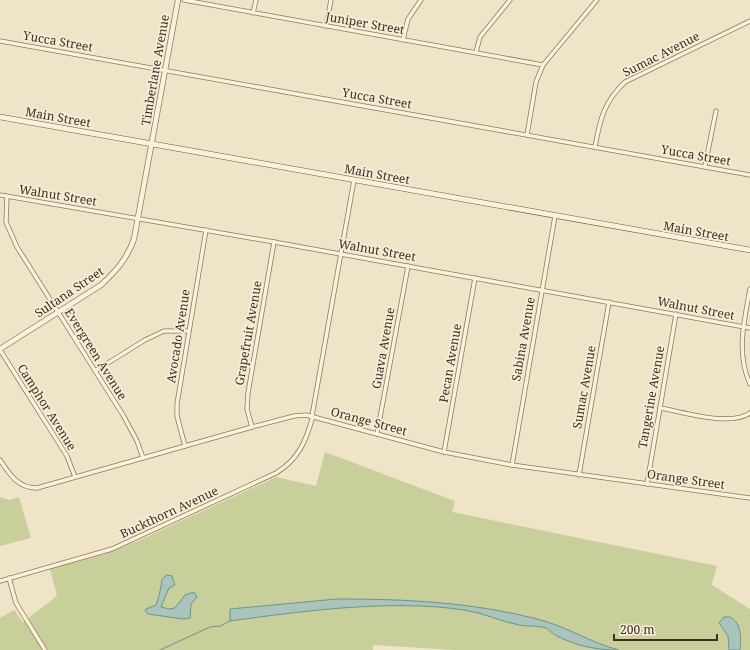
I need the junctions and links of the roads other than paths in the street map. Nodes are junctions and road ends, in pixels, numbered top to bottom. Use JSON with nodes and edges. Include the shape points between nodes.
{"nodes":[{"id":1,"x":178,"y":0,"type":"edge"},
{"id":2,"x":184,"y":0,"type":"edge"},
{"id":3,"x":256,"y":0,"type":"edge"},
{"id":4,"x":331,"y":0,"type":"edge"},
{"id":5,"x":421,"y":0,"type":"edge"},
{"id":6,"x":510,"y":0,"type":"edge"},
{"id":7,"x":596,"y":0,"type":"edge"},
{"id":8,"x":253,"y":13,"type":"junction"},
{"id":9,"x":750,"y":21,"type":"edge"},
{"id":10,"x":326,"y":26,"type":"junction"},
{"id":11,"x":403,"y":40,"type":"junction"},
{"id":12,"x":0,"y":41,"type":"edge"},
{"id":13,"x":476,"y":52,"type":"junction"},
{"id":14,"x":543,"y":65,"type":"junction"},
{"id":15,"x":165,"y":70,"type":"junction"},
{"id":16,"x":716,"y":111,"type":"dead end"},
{"id":17,"x":0,"y":117,"type":"edge"},
{"id":18,"x":527,"y":135,"type":"junction"},
{"id":19,"x":152,"y":144,"type":"junction"},
{"id":20,"x":595,"y":147,"type":"junction"},
{"id":21,"x":705,"y":166,"type":"junction"},
{"id":22,"x":750,"y":175,"type":"edge"},
{"id":23,"x":354,"y":180,"type":"junction"},
{"id":24,"x":0,"y":195,"type":"edge"},
{"id":25,"x":7,"y":196,"type":"junction"},
{"id":26,"x":555,"y":216,"type":"junction"},
{"id":27,"x":138,"y":218,"type":"junction"},
{"id":28,"x":206,"y":230,"type":"junction"},
{"id":29,"x":274,"y":242,"type":"junction"},
{"id":30,"x":750,"y":250,"type":"edge"},
{"id":31,"x":340,"y":254,"type":"junction"},
{"id":32,"x":408,"y":266,"type":"junction"},
{"id":33,"x":476,"y":278,"type":"junction"},
{"id":34,"x":542,"y":289,"type":"junction"},
{"id":35,"x":750,"y":290,"type":"edge"},
{"id":36,"x":609,"y":302,"type":"junction"},
{"id":37,"x":58,"y":313,"type":"junction"},
{"id":38,"x":676,"y":314,"type":"junction"},
{"id":39,"x":743,"y":327,"type":"junction"},
{"id":40,"x":750,"y":328,"type":"edge"},
{"id":41,"x":188,"y":331,"type":"junction"},
{"id":42,"x":0,"y":349,"type":"edge"},
{"id":43,"x":95,"y":371,"type":"junction"},
{"id":44,"x":750,"y":384,"type":"edge"},
{"id":45,"x":660,"y":408,"type":"junction"},
{"id":46,"x":750,"y":413,"type":"edge"},
{"id":47,"x":312,"y":416,"type":"junction"},
{"id":48,"x":252,"y":427,"type":"junction"},
{"id":49,"x":377,"y":434,"type":"junction"},
{"id":50,"x":185,"y":446,"type":"junction"},
{"id":51,"x":444,"y":452,"type":"junction"},
{"id":52,"x":143,"y":458,"type":"junction"},
{"id":53,"x":0,"y":460,"type":"edge"},
{"id":54,"x":512,"y":465,"type":"junction"},
{"id":55,"x":579,"y":475,"type":"junction"},
{"id":56,"x":74,"y":477,"type":"junction"},
{"id":57,"x":647,"y":484,"type":"junction"},
{"id":58,"x":750,"y":498,"type":"edge"},
{"id":59,"x":9,"y":578,"type":"junction"},
{"id":60,"x":0,"y":581,"type":"edge"},
{"id":61,"x":44,"y":650,"type":"edge"}],
"edges":[{"from":1,"to":15,"type":"street","name":"Timberlane Avenue"},
{"from":2,"to":8,"type":"street","name":"Juniper Street"},
{"from":3,"to":8,"type":"street"},
{"from":4,"to":10,"type":"street"},
{"from":5,"to":11,"type":"street","via":[[408,19]]},
{"from":6,"to":13,"type":"street","via":[[480,37]]},
{"from":7,"to":14,"type":"street"},
{"from":8,"to":10,"type":"street","name":"Juniper Street"},
{"from":9,"to":20,"type":"street","name":"Sumac Avenue","via":[[625,82],[615,92],[601,115]]},
{"from":10,"to":11,"type":"street","name":"Juniper Street"},
{"from":11,"to":13,"type":"street","name":"Juniper Street"},
{"from":12,"to":15,"type":"street","name":"Yucca Street"},
{"from":13,"to":14,"type":"street","name":"Juniper Street"},
{"from":14,"to":18,"type":"street","via":[[536,82]]},
{"from":15,"to":18,"type":"street","name":"Yucca Street"},
{"from":15,"to":19,"type":"street","name":"Timberlane Avenue"},
{"from":16,"to":21,"type":"street"},
{"from":17,"to":19,"type":"main road","name":"Main Street"},
{"from":18,"to":20,"type":"street","name":"Yucca Street"},
{"from":19,"to":23,"type":"main road","name":"Main Street"},
{"from":19,"to":27,"type":"street","name":"Sultana Street"},
{"from":20,"to":21,"type":"street","name":"Yucca Street"},
{"from":21,"to":22,"type":"street","name":"Yucca Street"},
{"from":23,"to":26,"type":"main road","name":"Main Street"},
{"from":23,"to":31,"type":"street","name":"Buckthorn Avenue"},
{"from":24,"to":25,"type":"street","name":"Walnut Street"},
{"from":25,"to":27,"type":"street","name":"Walnut Street"},
{"from":25,"to":37,"type":"street","name":"Evergreen Avenue","via":[[6,222],[17,247]]},
{"from":26,"to":30,"type":"main road","name":"Main Street"},
{"from":26,"to":34,"type":"street","name":"Sabina Avenue"},
{"from":27,"to":28,"type":"street","name":"Walnut Street"},
{"from":27,"to":37,"type":"street","name":"Sultana Street","via":[[131,248],[116,272]]},
{"from":28,"to":29,"type":"street","name":"Walnut Street"},
{"from":28,"to":41,"type":"street","name":"Avocado Avenue"},
{"from":29,"to":31,"type":"street","name":"Walnut Street"},
{"from":29,"to":48,"type":"street","name":"Grapefruit Avenue","via":[[248,393],[247,408]]},
{"from":31,"to":32,"type":"street","name":"Walnut Street"},
{"from":31,"to":47,"type":"street","name":"Buckthorn Avenue"},
{"from":32,"to":33,"type":"street","name":"Walnut Street"},
{"from":32,"to":49,"type":"street","name":"Guava Avenue"},
{"from":33,"to":34,"type":"street","name":"Walnut Street"},
{"from":33,"to":51,"type":"street","name":"Pecan Avenue"},
{"from":34,"to":36,"type":"street","name":"Walnut Street"},
{"from":34,"to":54,"type":"street","name":"Sabina Avenue"},
{"from":35,"to":39,"type":"street"},
{"from":36,"to":38,"type":"street","name":"Walnut Street"},
{"from":36,"to":55,"type":"street","name":"Sumac Avenue"},
{"from":37,"to":42,"type":"street","name":"Sultana Street"},
{"from":37,"to":43,"type":"street","name":"Evergreen Avenue"},
{"from":38,"to":39,"type":"street","name":"Walnut Street"},
{"from":38,"to":45,"type":"street","name":"Tangerine Avenue"},
{"from":39,"to":40,"type":"street","name":"Walnut Street"},
{"from":39,"to":44,"type":"street","via":[[743,362]]},
{"from":41,"to":43,"type":"street","via":[[164,331]]},
{"from":41,"to":50,"type":"street","name":"Avocado Avenue","via":[[177,410]]},
{"from":42,"to":56,"type":"street","name":"Camphor Avenue","via":[[67,456]]},
{"from":43,"to":52,"type":"street","name":"Evergreen Avenue","via":[[137,441]]},
{"from":45,"to":46,"type":"street","via":[[727,419]]},
{"from":45,"to":57,"type":"street","name":"Tangerine Avenue"},
{"from":47,"to":48,"type":"street","name":"Orange Street","via":[[294,416]]},
{"from":47,"to":49,"type":"street","name":"Orange Street"},
{"from":47,"to":59,"type":"street","name":"Buckthorn Avenue","via":[[306,439],[298,454],[276,473],[112,549]]},
{"from":48,"to":50,"type":"street","name":"Orange Street"},
{"from":49,"to":51,"type":"street","name":"Orange Street"},
{"from":50,"to":52,"type":"street","name":"Orange Street"},
{"from":51,"to":54,"type":"street","name":"Orange Street"},
{"from":52,"to":56,"type":"street","name":"Orange Street"},
{"from":53,"to":56,"type":"street","name":"Orange Street","via":[[12,478],[32,488]]},
{"from":54,"to":55,"type":"street","name":"Orange Street"},
{"from":55,"to":57,"type":"street","name":"Orange Street"},
{"from":57,"to":58,"type":"street","name":"Orange Street"},
{"from":59,"to":60,"type":"street","name":"Buckthorn Avenue"},
{"from":59,"to":61,"type":"street","via":[[16,603]]}]}
